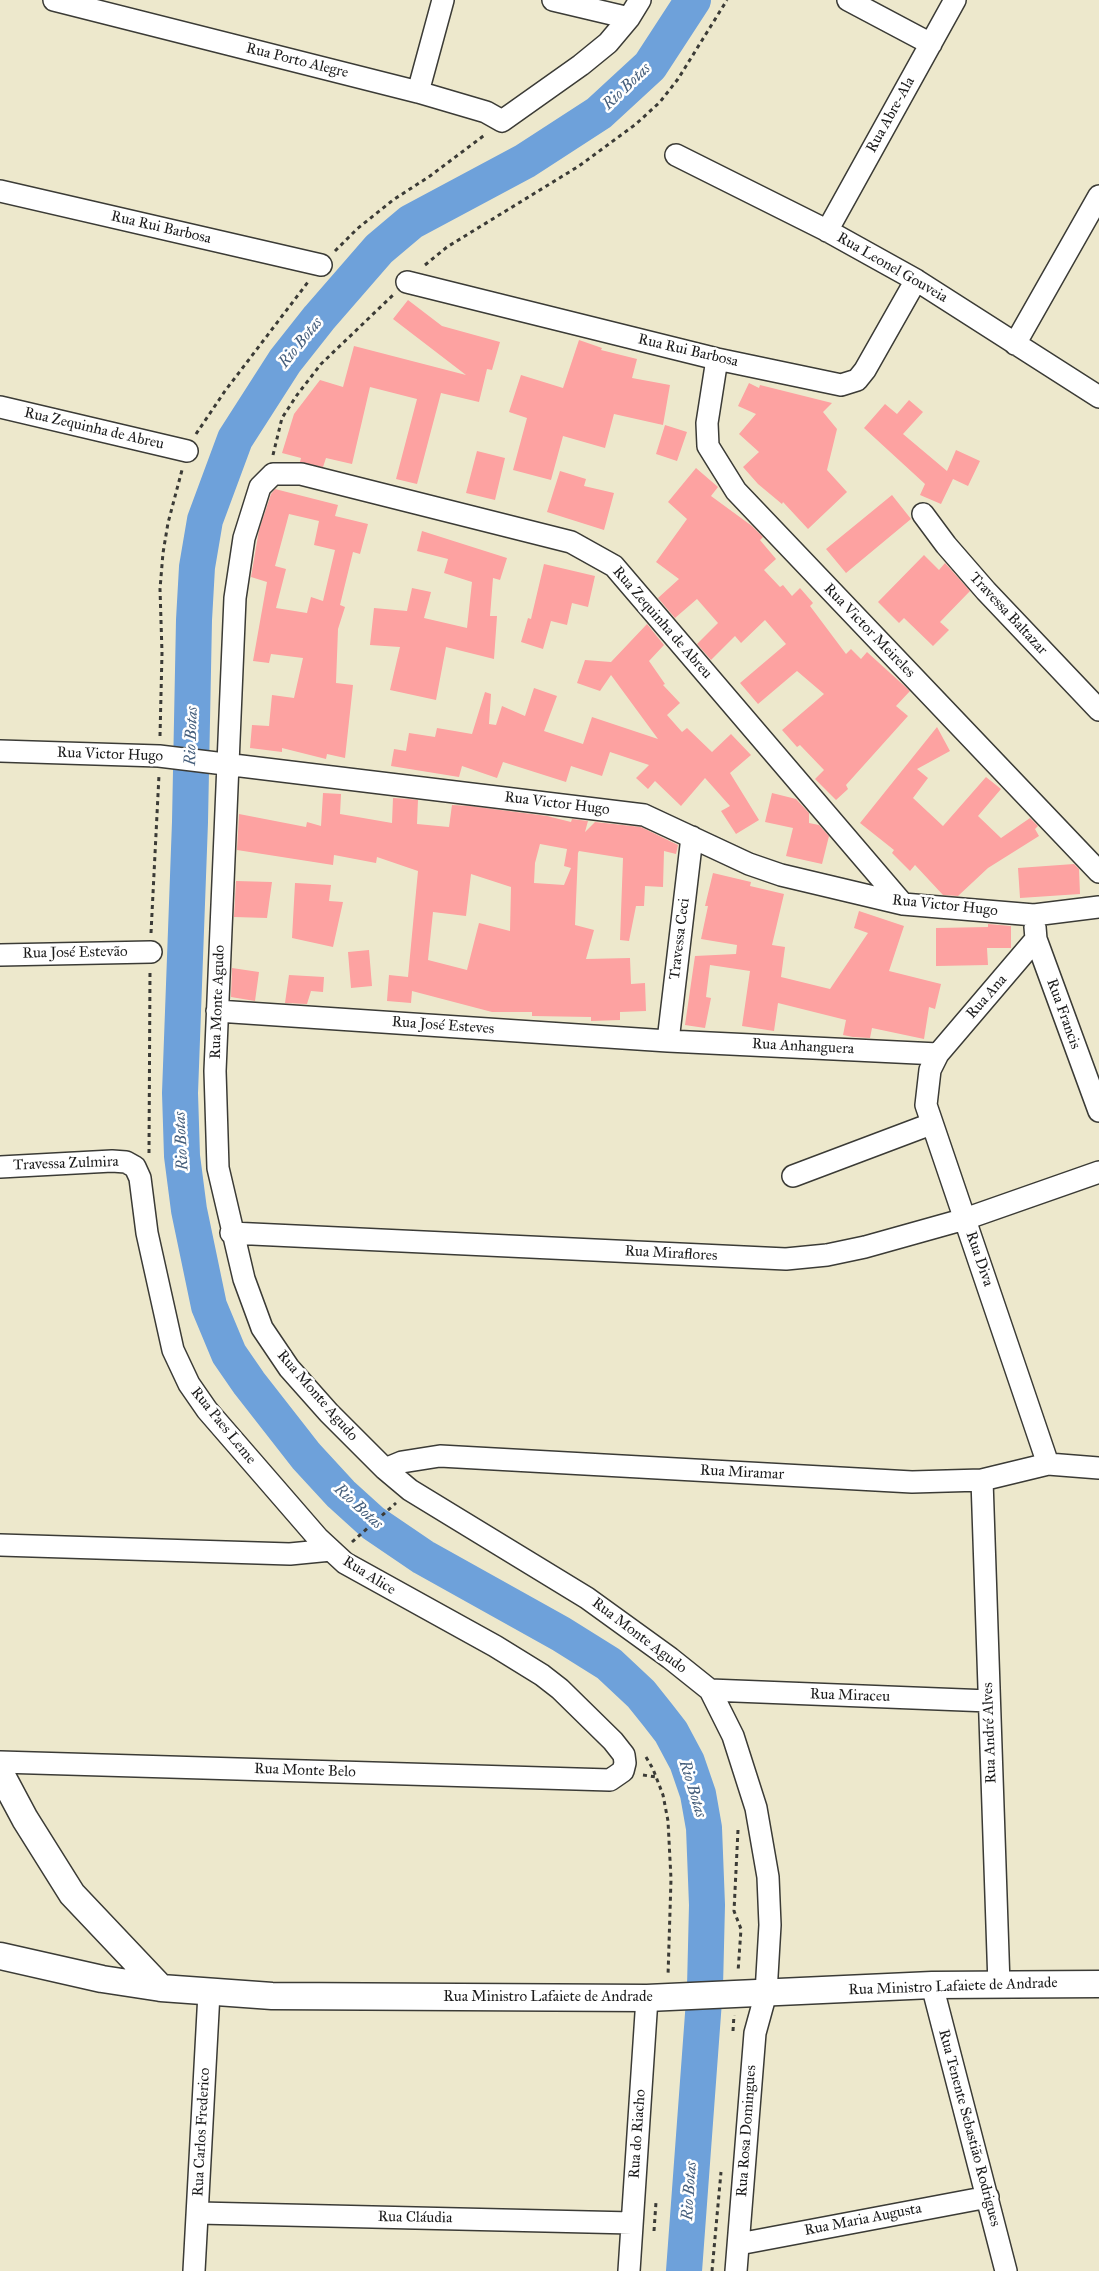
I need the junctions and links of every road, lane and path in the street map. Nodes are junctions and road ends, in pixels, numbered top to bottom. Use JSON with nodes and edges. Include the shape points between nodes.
{"nodes":[{"id":1,"x":54,"y":0,"type":"edge"},
{"id":2,"x":443,"y":0,"type":"edge"},
{"id":3,"x":553,"y":0,"type":"edge"},
{"id":4,"x":727,"y":0,"type":"edge"},
{"id":5,"x":848,"y":0,"type":"edge"},
{"id":6,"x":955,"y":0,"type":"edge"},
{"id":7,"x":634,"y":9,"type":"edge"},
{"id":8,"x":931,"y":44,"type":"junction"},
{"id":9,"x":418,"y":92,"type":"junction"},
{"id":10,"x":502,"y":120,"type":"junction"},
{"id":11,"x":676,"y":155,"type":"dead end"},
{"id":12,"x":0,"y":191,"type":"edge"},
{"id":13,"x":1099,"y":196,"type":"edge"},
{"id":14,"x":827,"y":231,"type":"junction"},
{"id":15,"x":321,"y":265,"type":"junction"},
{"id":16,"x":916,"y":280,"type":"junction"},
{"id":17,"x":407,"y":282,"type":"junction"},
{"id":18,"x":1015,"y":344,"type":"junction"},
{"id":19,"x":717,"y":359,"type":"junction"},
{"id":20,"x":1099,"y":397,"type":"edge"},
{"id":21,"x":0,"y":407,"type":"edge"},
{"id":22,"x":187,"y":452,"type":"junction"},
{"id":23,"x":273,"y":474,"type":"junction"},
{"id":24,"x":923,"y":514,"type":"dead end"},
{"id":25,"x":162,"y":652,"type":"dead end"},
{"id":26,"x":1099,"y":710,"type":"edge"},
{"id":27,"x":0,"y":751,"type":"edge"},
{"id":28,"x":222,"y":764,"type":"junction"},
{"id":29,"x":692,"y":837,"type":"junction"},
{"id":30,"x":1099,"y":872,"type":"edge"},
{"id":31,"x":903,"y":904,"type":"junction"},
{"id":32,"x":1099,"y":907,"type":"edge"},
{"id":33,"x":1034,"y":915,"type":"junction"},
{"id":34,"x":1036,"y":940,"type":"junction"},
{"id":35,"x":151,"y":952,"type":"dead end"},
{"id":36,"x":0,"y":955,"type":"edge"},
{"id":37,"x":217,"y":1011,"type":"junction"},
{"id":38,"x":668,"y":1041,"type":"junction"},
{"id":39,"x":938,"y":1054,"type":"junction"},
{"id":40,"x":1099,"y":1111,"type":"edge"},
{"id":41,"x":930,"y":1124,"type":"junction"},
{"id":42,"x":131,"y":1164,"type":"joint"},
{"id":43,"x":0,"y":1167,"type":"edge"},
{"id":44,"x":1099,"y":1172,"type":"edge"},
{"id":45,"x":793,"y":1176,"type":"dead end"},
{"id":46,"x":965,"y":1219,"type":"junction"},
{"id":47,"x":231,"y":1233,"type":"junction"},
{"id":48,"x":1048,"y":1464,"type":"junction"},
{"id":49,"x":1099,"y":1468,"type":"edge"},
{"id":50,"x":385,"y":1469,"type":"junction"},
{"id":51,"x":982,"y":1480,"type":"junction"},
{"id":52,"x":394,"y":1504,"type":"dead end"},
{"id":53,"x":357,"y":1540,"type":"dead end"},
{"id":54,"x":0,"y":1545,"type":"edge"},
{"id":55,"x":331,"y":1550,"type":"junction"},
{"id":56,"x":710,"y":1690,"type":"junction"},
{"id":57,"x":989,"y":1701,"type":"junction"},
{"id":58,"x":0,"y":1762,"type":"edge"},
{"id":59,"x":0,"y":1772,"type":"edge"},
{"id":60,"x":610,"y":1780,"type":"joint"},
{"id":61,"x":739,"y":1824,"type":"dead end"},
{"id":62,"x":0,"y":1956,"type":"edge"},
{"id":63,"x":1099,"y":1984,"type":"edge"},
{"id":64,"x":932,"y":1985,"type":"junction"},
{"id":65,"x":1000,"y":1985,"type":"junction"},
{"id":66,"x":161,"y":1988,"type":"junction"},
{"id":67,"x":209,"y":1993,"type":"junction"},
{"id":68,"x":766,"y":1993,"type":"junction"},
{"id":69,"x":733,"y":1994,"type":"junction"},
{"id":70,"x":647,"y":1998,"type":"junction"},
{"id":71,"x":732,"y":2040,"type":"dead end"},
{"id":72,"x":722,"y":2167,"type":"dead end"},
{"id":73,"x":988,"y":2197,"type":"junction"},
{"id":74,"x":199,"y":2213,"type":"junction"},
{"id":75,"x":632,"y":2223,"type":"junction"},
{"id":76,"x":739,"y":2244,"type":"junction"},
{"id":77,"x":194,"y":2271,"type":"edge"},
{"id":78,"x":629,"y":2271,"type":"edge"},
{"id":79,"x":712,"y":2271,"type":"edge"},
{"id":80,"x":736,"y":2271,"type":"edge"},
{"id":81,"x":1006,"y":2271,"type":"edge"}],
"edges":[{"from":1,"to":9,"type":"street","name":"Rua Porto Alegre"},
{"from":2,"to":9,"type":"street"},
{"from":3,"to":7,"type":"street"},
{"from":4,"to":17,"type":"path","via":[[678,79],[660,102],[636,124],[550,186],[447,247]]},
{"from":5,"to":8,"type":"street"},
{"from":6,"to":8,"type":"street","name":"Rua Abre-Ala"},
{"from":7,"to":10,"type":"street","via":[[608,43]]},
{"from":8,"to":14,"type":"street","name":"Rua Abre-Ala"},
{"from":9,"to":10,"type":"street","name":"Rua Porto Alegre","via":[[486,112]]},
{"from":10,"to":15,"type":"path","via":[[393,200],[357,229]]},
{"from":11,"to":14,"type":"street","name":"Rua Leonel Gouveia"},
{"from":12,"to":15,"type":"street","name":"Rua Rui Barbosa"},
{"from":13,"to":18,"type":"street"},
{"from":14,"to":16,"type":"street","name":"Rua Leonel Gouveia"},
{"from":15,"to":22,"type":"path","via":[[225,391],[199,428]]},
{"from":16,"to":18,"type":"street","name":"Rua Leonel Gouveia"},
{"from":16,"to":19,"type":"street","name":"Rua Rui Barbosa","via":[[865,370],[848,385]]},
{"from":17,"to":19,"type":"street","name":"Rua Rui Barbosa"},
{"from":17,"to":23,"type":"path","via":[[321,364],[297,395],[282,418],[273,453]]},
{"from":18,"to":20,"type":"street","name":"Rua Leonel Gouveia"},
{"from":19,"to":30,"type":"street","name":"Rua Victor Meireles","via":[[707,423],[708,446],[736,491]]},
{"from":21,"to":22,"type":"street","name":"Rua Zequinha de Abreu"},
{"from":22,"to":25,"type":"path","via":[[162,553]]},
{"from":23,"to":28,"type":"street","name":"Rua Monte Agudo","via":[[260,487],[244,538],[237,580]]},
{"from":23,"to":31,"type":"street","name":"Rua Zequinha de Abreu","via":[[301,474],[571,542],[614,566]]},
{"from":24,"to":26,"type":"street","name":"Travessa Baltazar","via":[[986,591]]},
{"from":27,"to":28,"type":"street","name":"Rua Victor Hugo","via":[[150,755]]},
{"from":28,"to":29,"type":"street","name":"Rua Victor Hugo","via":[[644,815]]},
{"from":28,"to":37,"type":"street","name":"Rua Monte Agudo","via":[[225,816]]},
{"from":29,"to":31,"type":"street","name":"Rua Victor Hugo","via":[[749,864]]},
{"from":29,"to":38,"type":"street","name":"Travessa Ceci"},
{"from":31,"to":33,"type":"street","name":"Rua Victor Hugo"},
{"from":32,"to":33,"type":"street","name":"Rua Victor Hugo"},
{"from":33,"to":34,"type":"street","name":"Rua Francis"},
{"from":34,"to":39,"type":"street","name":"Rua Ana"},
{"from":34,"to":40,"type":"street","name":"Rua Francis"},
{"from":35,"to":36,"type":"street","name":"Rua José Estevão"},
{"from":37,"to":38,"type":"street","name":"Rua José Esteves"},
{"from":37,"to":47,"type":"street","name":"Rua Monte Agudo","via":[[216,1145]]},
{"from":38,"to":39,"type":"street","name":"Rua Anhanguera"},
{"from":39,"to":41,"type":"street","name":"Rua Diva","via":[[930,1070],[926,1090]]},
{"from":41,"to":45,"type":"street"},
{"from":41,"to":46,"type":"street","name":"Rua Diva"},
{"from":42,"to":43,"type":"street","name":"Travessa Zulmira","via":[[112,1160]]},
{"from":42,"to":55,"type":"street","name":"Rua Paes Leme","via":[[140,1178],[152,1259],[166,1325],[180,1368],[207,1410]]},
{"from":44,"to":46,"type":"street","name":"Rua Miraflores"},
{"from":46,"to":47,"type":"street","name":"Rua Miraflores","via":[[865,1247],[786,1259]]},
{"from":46,"to":48,"type":"street","name":"Rua Diva"},
{"from":47,"to":50,"type":"street","name":"Rua Monte Agudo","via":[[262,1328],[289,1368]]},
{"from":48,"to":49,"type":"street","name":"Rua Miramar"},
{"from":48,"to":51,"type":"street","name":"Rua Miramar"},
{"from":50,"to":51,"type":"street","name":"Rua Miramar","via":[[402,1462],[440,1456],[902,1481]]},
{"from":50,"to":56,"type":"street","name":"Rua Monte Agudo","via":[[410,1490],[587,1598]]},
{"from":51,"to":57,"type":"street","name":"Rua André Alves"},
{"from":52,"to":53,"type":"path"},
{"from":54,"to":55,"type":"street","name":"Rua Alice","via":[[290,1554]]},
{"from":55,"to":60,"type":"street","name":"Rua Alice","via":[[345,1564],[504,1651],[560,1689],[624,1755],[623,1772]]},
{"from":56,"to":57,"type":"street","name":"Rua Miraceu"},
{"from":56,"to":68,"type":"street","name":"Rua Monte Agudo","via":[[733,1736],[756,1808],[768,1877],[770,1925]]},
{"from":57,"to":65,"type":"street","name":"Rua André Alves"},
{"from":58,"to":60,"type":"street","name":"Rua Monte Belo"},
{"from":59,"to":66,"type":"street","via":[[72,1894]]},
{"from":61,"to":69,"type":"path","via":[[734,1911],[741,1929]]},
{"from":62,"to":66,"type":"street","name":"Rua Ministro Lafaiete de Andrade","via":[[102,1979]]},
{"from":63,"to":65,"type":"street","name":"Rua Ministro Lafaiete de Andrade"},
{"from":64,"to":65,"type":"street","name":"Rua Ministro Lafaiete de Andrade"},
{"from":64,"to":68,"type":"street","name":"Rua Ministro Lafaiete de Andrade"},
{"from":64,"to":73,"type":"street","name":"Rua Tenente Sebastião Rodrigues"},
{"from":66,"to":67,"type":"street","name":"Rua Ministro Lafaiete de Andrade"},
{"from":67,"to":70,"type":"street","name":"Rua Ministro Lafaiete de Andrade"},
{"from":67,"to":74,"type":"street","name":"Rua Carlos Frederico"},
{"from":68,"to":69,"type":"street","name":"Rua Ministro Lafaiete de Andrade"},
{"from":68,"to":76,"type":"street","name":"Rua Rosa Domingues","via":[[755,2033]]},
{"from":69,"to":70,"type":"street","name":"Rua Ministro Lafaiete de Andrade"},
{"from":69,"to":71,"type":"path"},
{"from":70,"to":75,"type":"street","name":"Rua do Riacho"},
{"from":72,"to":79,"type":"path"},
{"from":73,"to":76,"type":"street","name":"Rua Maria Augusta"},
{"from":73,"to":81,"type":"street","name":"Rua Tenente Sebastião Rodrigues"},
{"from":74,"to":75,"type":"street","name":"Rua Cláudia"},
{"from":74,"to":77,"type":"street","name":"Rua Carlos Frederico"},
{"from":75,"to":78,"type":"street","name":"Rua do Riacho"},
{"from":76,"to":80,"type":"street","name":"Rua Rosa Domingues"}]}
